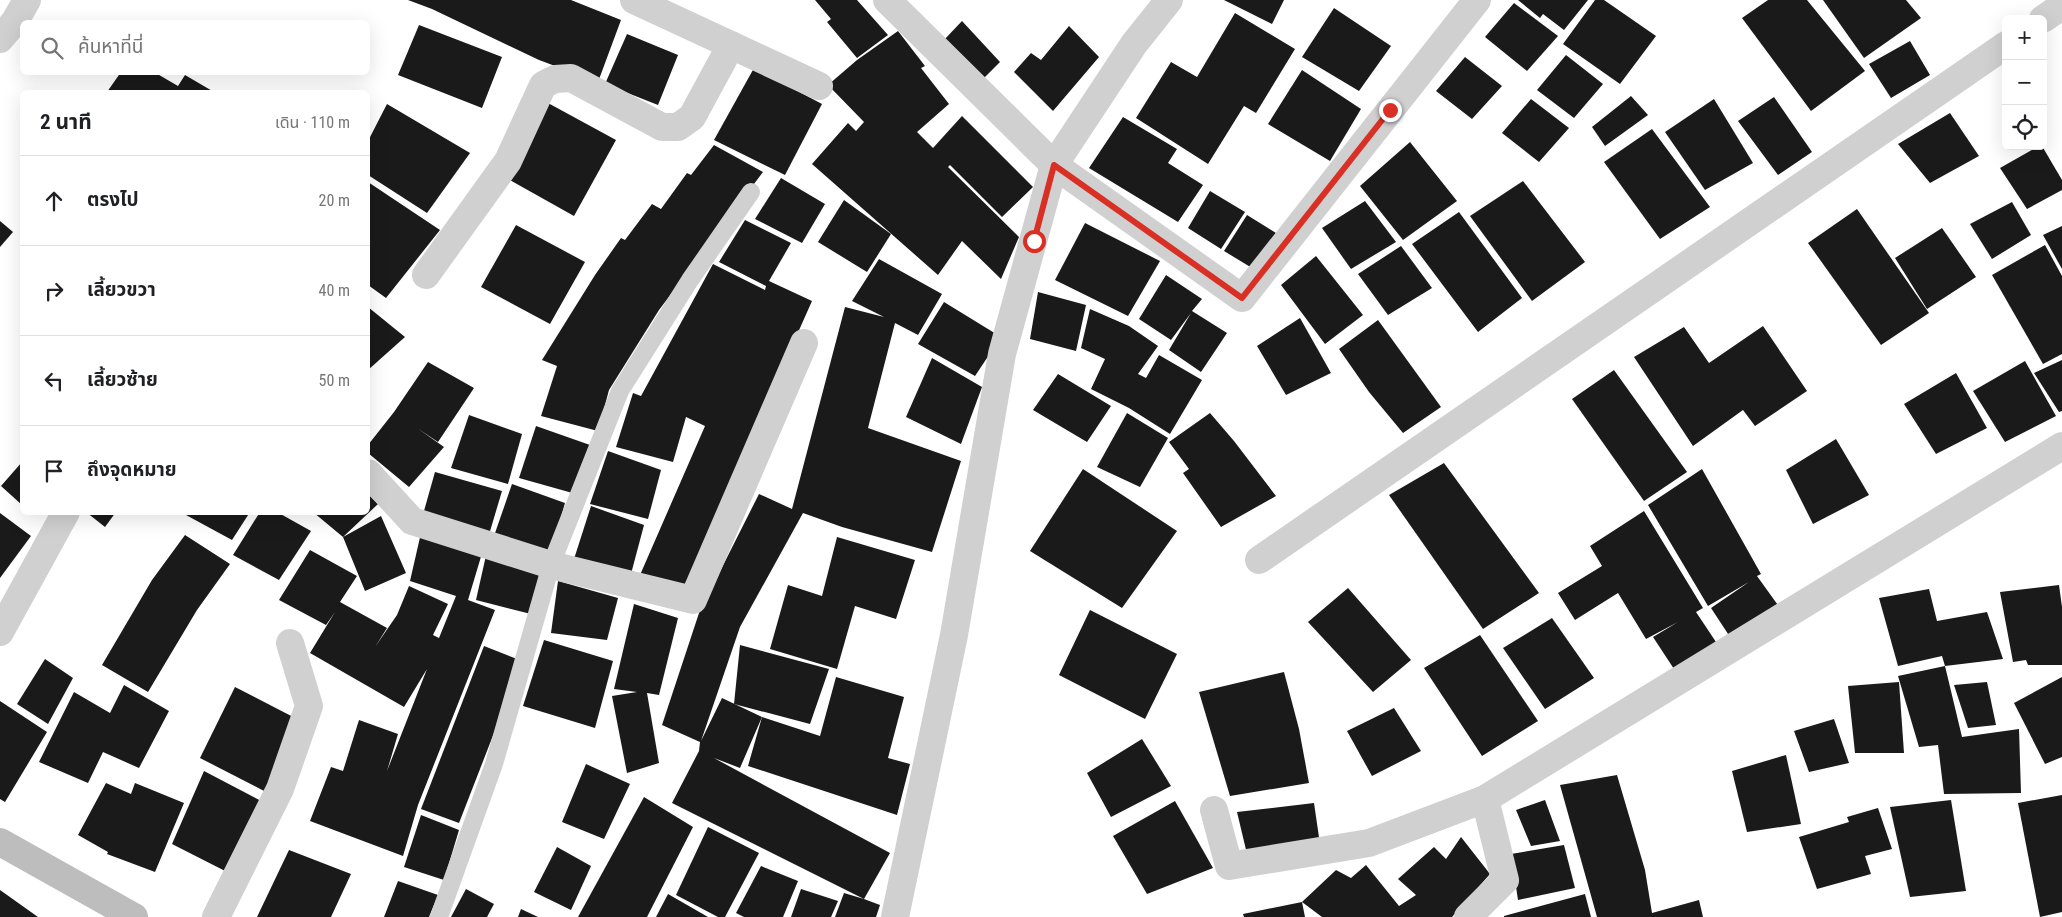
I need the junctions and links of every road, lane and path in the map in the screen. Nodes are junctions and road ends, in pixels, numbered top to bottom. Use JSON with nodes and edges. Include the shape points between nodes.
{"nodes":[{"id":1,"x":27,"y":0,"type":"edge"},
{"id":2,"x":634,"y":0,"type":"edge"},
{"id":3,"x":887,"y":0,"type":"edge"},
{"id":4,"x":1169,"y":0,"type":"edge"},
{"id":5,"x":1477,"y":0,"type":"edge"},
{"id":6,"x":2062,"y":6,"type":"edge"},
{"id":7,"x":2047,"y":16,"type":"edge"},
{"id":8,"x":0,"y":39,"type":"edge"},
{"id":9,"x":731,"y":45,"type":"junction"},
{"id":10,"x":2002,"y":48,"type":"edge"},
{"id":11,"x":819,"y":86,"type":"dead end"},
{"id":12,"x":1054,"y":165,"type":"junction"},
{"id":13,"x":751,"y":192,"type":"dead end"},
{"id":14,"x":426,"y":275,"type":"dead end"},
{"id":15,"x":804,"y":343,"type":"dead end"},
{"id":16,"x":2062,"y":446,"type":"edge"},
{"id":17,"x":370,"y":475,"type":"edge"},
{"id":18,"x":64,"y":515,"type":"edge"},
{"id":19,"x":1259,"y":560,"type":"dead end"},
{"id":20,"x":551,"y":564,"type":"junction"},
{"id":21,"x":0,"y":632,"type":"edge"},
{"id":22,"x":290,"y":643,"type":"dead end"},
{"id":23,"x":1485,"y":799,"type":"junction"},
{"id":24,"x":1214,"y":810,"type":"dead end"},
{"id":25,"x":0,"y":842,"type":"edge"},
{"id":26,"x":134,"y":917,"type":"edge"},
{"id":27,"x":216,"y":917,"type":"edge"},
{"id":28,"x":439,"y":917,"type":"edge"},
{"id":29,"x":895,"y":917,"type":"edge"},
{"id":30,"x":1468,"y":917,"type":"edge"}],
"edges":[{"from":1,"to":8,"type":"street"},
{"from":2,"to":9,"type":"street"},
{"from":3,"to":12,"type":"street"},
{"from":4,"to":12,"type":"street","via":[[1134,44]]},
{"from":5,"to":12,"type":"street","via":[[1242,298]]},
{"from":6,"to":7,"type":"street"},
{"from":9,"to":11,"type":"street"},
{"from":9,"to":14,"type":"street","via":[[692,117],[678,127],[662,127],[570,78],[555,79],[543,85],[508,161]]},
{"from":10,"to":19,"type":"street"},
{"from":12,"to":29,"type":"street","via":[[1002,354],[954,635]]},
{"from":13,"to":20,"type":"lane","via":[[690,280],[620,391]]},
{"from":15,"to":20,"type":"street","via":[[692,600]]},
{"from":16,"to":23,"type":"street"},
{"from":17,"to":20,"type":"street","via":[[412,521]]},
{"from":18,"to":21,"type":"street"},
{"from":20,"to":28,"type":"lane","via":[[494,764]]},
{"from":22,"to":27,"type":"street","via":[[310,706],[280,789]]},
{"from":23,"to":24,"type":"street","via":[[1370,843],[1229,866]]},
{"from":23,"to":30,"type":"street","via":[[1505,880]]},
{"from":25,"to":26,"type":"street"}]}
